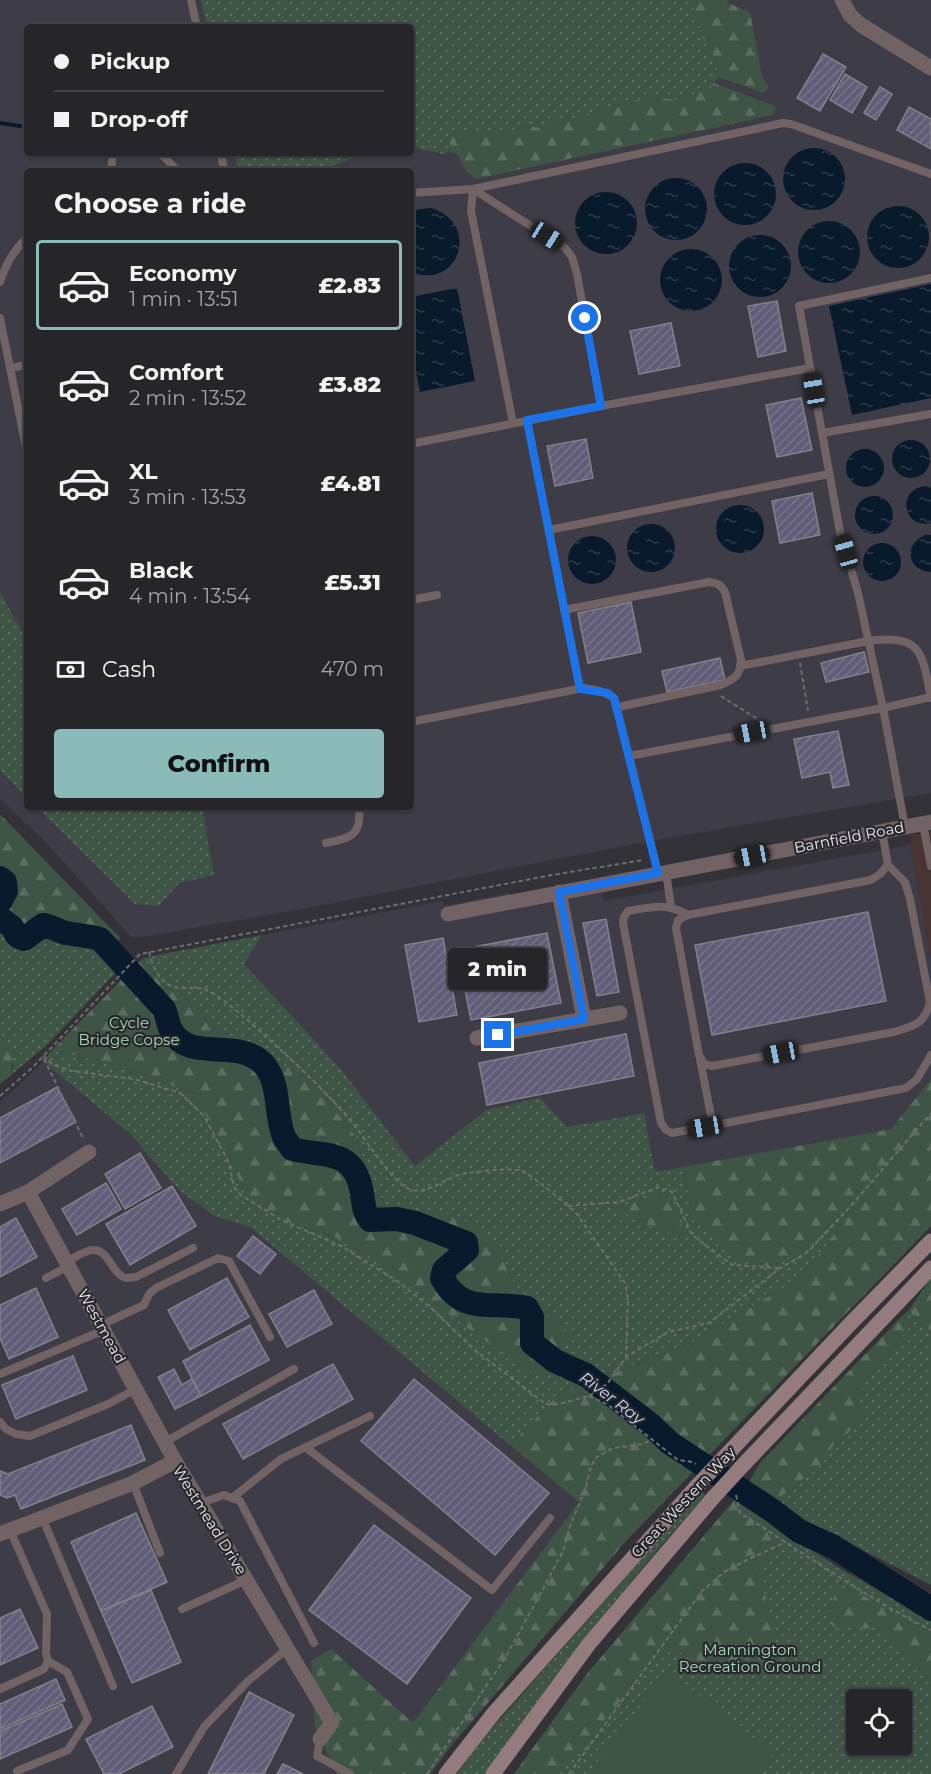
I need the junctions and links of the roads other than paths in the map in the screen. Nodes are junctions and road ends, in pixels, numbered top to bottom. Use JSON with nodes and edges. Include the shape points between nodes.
{"nodes":[{"id":1,"x":191,"y":0,"type":"edge"},
{"id":2,"x":842,"y":0,"type":"edge"},
{"id":3,"x":196,"y":24,"type":"edge"},
{"id":4,"x":931,"y":68,"type":"edge"},
{"id":5,"x":163,"y":156,"type":"edge"},
{"id":6,"x":175,"y":168,"type":"edge"},
{"id":7,"x":931,"y":174,"type":"edge"},
{"id":8,"x":473,"y":189,"type":"junction"},
{"id":9,"x":414,"y":193,"type":"edge"},
{"id":10,"x":24,"y":241,"type":"edge"},
{"id":11,"x":931,"y":278,"type":"edge"},
{"id":12,"x":0,"y":282,"type":"edge"},
{"id":13,"x":0,"y":318,"type":"edge"},
{"id":14,"x":24,"y":366,"type":"edge"},
{"id":15,"x":10,"y":368,"type":"junction"},
{"id":16,"x":810,"y":368,"type":"junction"},
{"id":17,"x":601,"y":406,"type":"junction"},
{"id":18,"x":931,"y":414,"type":"edge"},
{"id":19,"x":527,"y":420,"type":"junction"},
{"id":20,"x":513,"y":423,"type":"junction"},
{"id":21,"x":24,"y":428,"type":"edge"},
{"id":22,"x":822,"y":433,"type":"junction"},
{"id":23,"x":414,"y":443,"type":"edge"},
{"id":24,"x":829,"y":474,"type":"junction"},
{"id":25,"x":549,"y":530,"type":"junction"},
{"id":26,"x":437,"y":595,"type":"dead end"},
{"id":27,"x":414,"y":599,"type":"edge"},
{"id":28,"x":564,"y":610,"type":"junction"},
{"id":29,"x":868,"y":641,"type":"junction"},
{"id":30,"x":740,"y":666,"type":"junction"},
{"id":31,"x":580,"y":689,"type":"junction"},
{"id":32,"x":931,"y":697,"type":"edge"},
{"id":33,"x":618,"y":707,"type":"junction"},
{"id":34,"x":883,"y":708,"type":"junction"},
{"id":35,"x":414,"y":721,"type":"edge"},
{"id":36,"x":629,"y":756,"type":"junction"},
{"id":37,"x":358,"y":810,"type":"edge"},
{"id":38,"x":927,"y":823,"type":"edge"},
{"id":39,"x":905,"y":827,"type":"junction"},
{"id":40,"x":882,"y":831,"type":"junction"},
{"id":41,"x":326,"y":843,"type":"dead end"},
{"id":42,"x":888,"y":865,"type":"junction"},
{"id":43,"x":931,"y":866,"type":"edge"},
{"id":44,"x":662,"y":873,"type":"junction"},
{"id":45,"x":559,"y":892,"type":"junction"},
{"id":46,"x":671,"y":907,"type":"junction"},
{"id":47,"x":448,"y":914,"type":"dead end"},
{"id":48,"x":688,"y":915,"type":"junction"},
{"id":49,"x":930,"y":1006,"type":"edge"},
{"id":50,"x":620,"y":1013,"type":"dead end"},
{"id":51,"x":584,"y":1019,"type":"junction"},
{"id":52,"x":477,"y":1038,"type":"dead end"},
{"id":53,"x":699,"y":1055,"type":"junction"},
{"id":54,"x":931,"y":1055,"type":"edge"},
{"id":55,"x":721,"y":1124,"type":"junction"},
{"id":56,"x":89,"y":1152,"type":"road end"},
{"id":57,"x":28,"y":1192,"type":"junction"},
{"id":58,"x":0,"y":1204,"type":"edge"},
{"id":59,"x":931,"y":1241,"type":"edge"},
{"id":60,"x":193,"y":1248,"type":"dead end"},
{"id":61,"x":67,"y":1264,"type":"junction"},
{"id":62,"x":931,"y":1268,"type":"edge"},
{"id":63,"x":46,"y":1278,"type":"dead end"},
{"id":64,"x":102,"y":1328,"type":"junction"},
{"id":65,"x":270,"y":1337,"type":"dead end"},
{"id":66,"x":294,"y":1369,"type":"dead end"},
{"id":67,"x":0,"y":1374,"type":"edge"},
{"id":68,"x":136,"y":1389,"type":"junction"},
{"id":69,"x":370,"y":1416,"type":"dead end"},
{"id":70,"x":0,"y":1422,"type":"edge"},
{"id":71,"x":165,"y":1442,"type":"junction"},
{"id":72,"x":305,"y":1448,"type":"junction"},
{"id":73,"x":176,"y":1461,"type":"junction"},
{"id":74,"x":133,"y":1483,"type":"junction"},
{"id":75,"x":232,"y":1498,"type":"junction"},
{"id":76,"x":201,"y":1503,"type":"junction"},
{"id":77,"x":42,"y":1518,"type":"junction"},
{"id":78,"x":550,"y":1518,"type":"dead end"},
{"id":79,"x":5,"y":1532,"type":"edge"},
{"id":80,"x":160,"y":1553,"type":"dead end"},
{"id":81,"x":246,"y":1580,"type":"junction"},
{"id":82,"x":182,"y":1609,"type":"dead end"},
{"id":83,"x":314,"y":1643,"type":"dead end"},
{"id":84,"x":287,"y":1649,"type":"junction"},
{"id":85,"x":48,"y":1660,"type":"junction"},
{"id":86,"x":113,"y":1686,"type":"dead end"},
{"id":87,"x":0,"y":1689,"type":"edge"},
{"id":88,"x":320,"y":1740,"type":"joint"},
{"id":89,"x":17,"y":1771,"type":"dead end"},
{"id":90,"x":176,"y":1774,"type":"edge"},
{"id":91,"x":350,"y":1774,"type":"edge"},
{"id":92,"x":446,"y":1774,"type":"edge"},
{"id":93,"x":494,"y":1774,"type":"edge"}],
"edges":[{"from":1,"to":3,"type":"lane"},
{"from":2,"to":4,"type":"street","via":[[861,25]]},
{"from":5,"to":6,"type":"lane"},
{"from":7,"to":8,"type":"lane","via":[[783,123]]},
{"from":8,"to":9,"type":"lane"},
{"from":8,"to":17,"type":"lane","via":[[565,248],[572,257]]},
{"from":8,"to":20,"type":"lane","via":[[471,211]]},
{"from":10,"to":12,"type":"lane","via":[[15,250]]},
{"from":11,"to":16,"type":"lane","via":[[799,306]]},
{"from":13,"to":15,"type":"lane"},
{"from":14,"to":15,"type":"lane"},
{"from":15,"to":21,"type":"lane"},
{"from":16,"to":17,"type":"lane"},
{"from":16,"to":22,"type":"lane"},
{"from":17,"to":19,"type":"lane"},
{"from":18,"to":22,"type":"lane"},
{"from":19,"to":20,"type":"lane"},
{"from":19,"to":25,"type":"lane"},
{"from":20,"to":23,"type":"lane"},
{"from":22,"to":24,"type":"lane"},
{"from":24,"to":25,"type":"lane"},
{"from":24,"to":29,"type":"lane"},
{"from":25,"to":28,"type":"lane"},
{"from":26,"to":27,"type":"lane"},
{"from":28,"to":30,"type":"lane","via":[[716,583],[725,592]]},
{"from":28,"to":31,"type":"lane"},
{"from":29,"to":30,"type":"lane"},
{"from":29,"to":32,"type":"lane","via":[[900,639],[913,646],[926,668]]},
{"from":29,"to":34,"type":"lane"},
{"from":30,"to":33,"type":"lane","via":[[734,679],[721,685]]},
{"from":31,"to":33,"type":"lane","via":[[608,693]]},
{"from":31,"to":35,"type":"lane"},
{"from":32,"to":34,"type":"lane"},
{"from":33,"to":36,"type":"lane"},
{"from":34,"to":36,"type":"lane"},
{"from":34,"to":39,"type":"lane"},
{"from":36,"to":44,"type":"lane","via":[[654,858]]},
{"from":37,"to":41,"type":"lane","via":[[356,831],[347,838]]},
{"from":38,"to":39,"type":"street","name":"Barnfield Road"},
{"from":38,"to":43,"type":"lane"},
{"from":39,"to":40,"type":"street","name":"Barnfield Road"},
{"from":40,"to":42,"type":"lane"},
{"from":40,"to":44,"type":"street","name":"Barnfield Road"},
{"from":42,"to":48,"type":"lane","via":[[871,880]]},
{"from":42,"to":49,"type":"lane","via":[[905,882]]},
{"from":44,"to":45,"type":"street","name":"Barnfield Road"},
{"from":44,"to":46,"type":"lane"},
{"from":45,"to":47,"type":"street","name":"Barnfield Road"},
{"from":45,"to":51,"type":"street"},
{"from":46,"to":48,"type":"lane"},
{"from":46,"to":55,"type":"lane","via":[[628,911],[623,923],[661,1123],[672,1133]]},
{"from":48,"to":53,"type":"lane","via":[[678,920],[676,928]]},
{"from":49,"to":53,"type":"lane","via":[[920,1023],[894,1032],[712,1066]]},
{"from":50,"to":51,"type":"street"},
{"from":51,"to":52,"type":"street"},
{"from":53,"to":55,"type":"lane","via":[[711,1116]]},
{"from":54,"to":55,"type":"lane","via":[[917,1079],[906,1088]]},
{"from":56,"to":57,"type":"street"},
{"from":57,"to":58,"type":"street"},
{"from":57,"to":61,"type":"street","name":"Westmead"},
{"from":59,"to":92,"type":"main road","name":"Great Western Way","bridge":true,"via":[[696,1486],[493,1714]]},
{"from":60,"to":61,"type":"lane","via":[[136,1277],[118,1274],[104,1253],[95,1249]]},
{"from":61,"to":63,"type":"lane"},
{"from":61,"to":64,"type":"street","name":"Westmead"},
{"from":62,"to":93,"type":"main road","name":"Great Western Way","bridge":true,"via":[[712,1499],[589,1644]]},
{"from":64,"to":65,"type":"lane","via":[[144,1305],[156,1288],[218,1257],[229,1261]]},
{"from":64,"to":67,"type":"lane"},
{"from":64,"to":68,"type":"street","name":"Westmead"},
{"from":66,"to":71,"type":"lane"},
{"from":68,"to":70,"type":"lane","via":[[30,1436],[16,1434]]},
{"from":68,"to":71,"type":"street","name":"Westmead"},
{"from":69,"to":72,"type":"lane"},
{"from":71,"to":73,"type":"street","name":"Westmead"},
{"from":72,"to":75,"type":"lane","via":[[282,1459]]},
{"from":72,"to":78,"type":"lane","via":[[492,1590]]},
{"from":73,"to":74,"type":"street","name":"Westmead Drive"},
{"from":73,"to":76,"type":"street","name":"Westmead Drive"},
{"from":74,"to":77,"type":"street","name":"Westmead Drive"},
{"from":74,"to":80,"type":"lane"},
{"from":75,"to":76,"type":"lane","via":[[224,1495]]},
{"from":75,"to":83,"type":"lane","via":[[240,1501]]},
{"from":76,"to":81,"type":"street","name":"Westmead Drive"},
{"from":77,"to":79,"type":"street","name":"Westmead Drive"},
{"from":77,"to":86,"type":"lane"},
{"from":79,"to":85,"type":"lane","via":[[47,1614]]},
{"from":81,"to":82,"type":"lane"},
{"from":81,"to":84,"type":"street","name":"Westmead Drive"},
{"from":84,"to":88,"type":"street","name":"Westmead Drive","via":[[332,1723]]},
{"from":84,"to":90,"type":"lane","via":[[248,1681],[204,1727]]},
{"from":85,"to":87,"type":"lane","via":[[44,1669]]},
{"from":85,"to":89,"type":"lane","via":[[67,1672],[88,1719],[68,1750]]},
{"from":88,"to":91,"type":"lane","via":[[317,1756]]}]}
